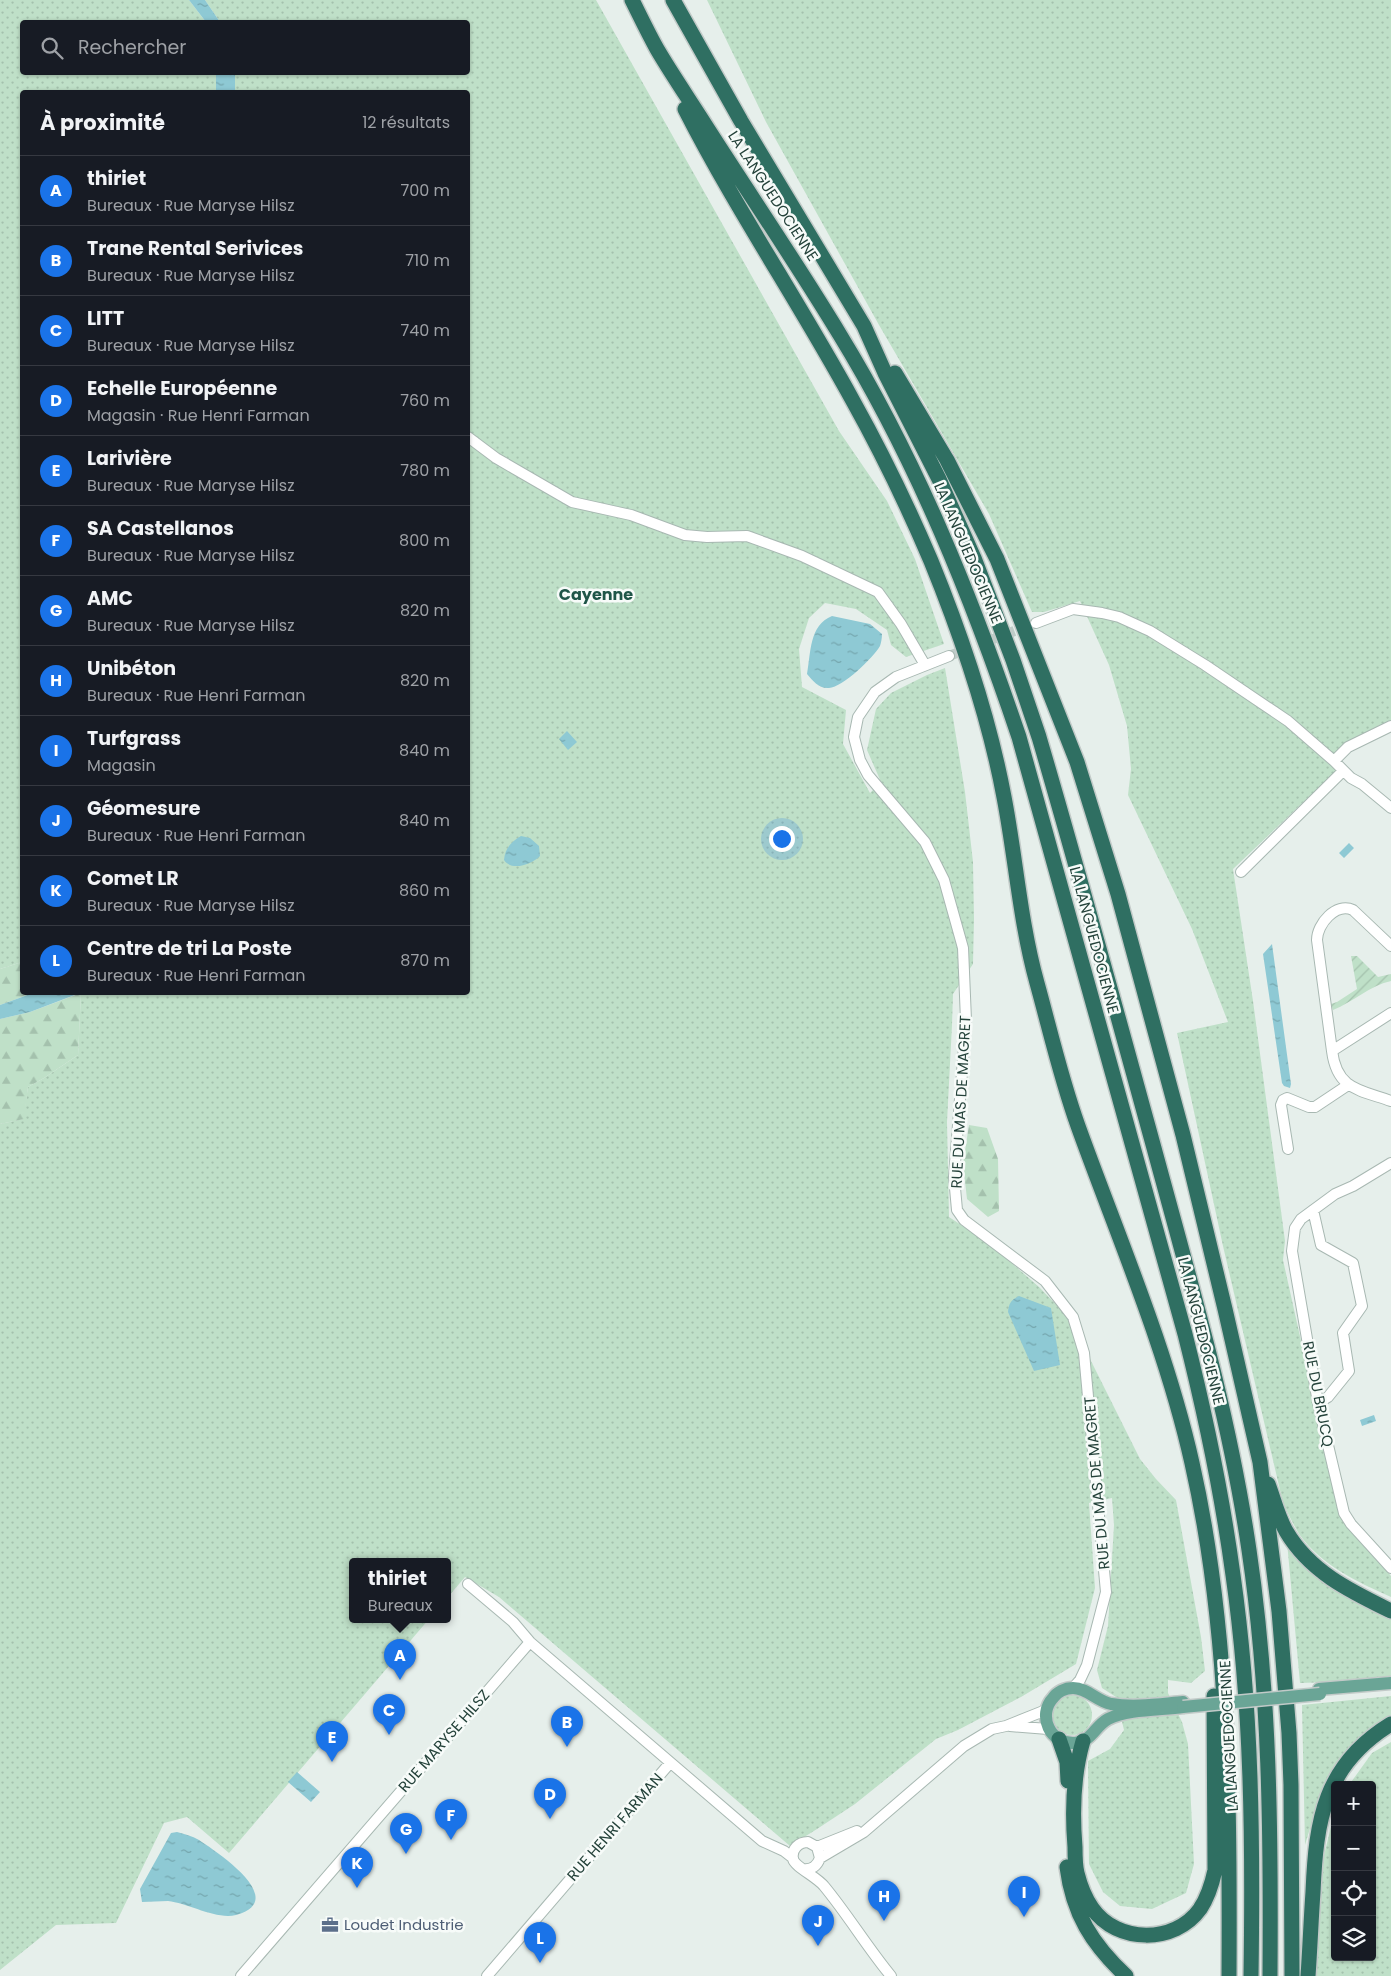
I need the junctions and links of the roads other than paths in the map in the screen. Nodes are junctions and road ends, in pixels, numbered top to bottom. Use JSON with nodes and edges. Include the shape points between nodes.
{"nodes":[{"id":1,"x":632,"y":0,"type":"edge"},
{"id":2,"x":673,"y":0,"type":"edge"},
{"id":3,"x":657,"y":49,"type":"junction"},
{"id":4,"x":864,"y":326,"type":"junction"},
{"id":5,"x":470,"y":438,"type":"edge"},
{"id":6,"x":1036,"y":622,"type":"tunnel mouth"},
{"id":7,"x":949,"y":656,"type":"tunnel mouth"},
{"id":8,"x":925,"y":665,"type":"junction"},
{"id":9,"x":1391,"y":726,"type":"edge"},
{"id":10,"x":1334,"y":761,"type":"junction"},
{"id":11,"x":1343,"y":771,"type":"junction"},
{"id":12,"x":1391,"y":808,"type":"edge"},
{"id":13,"x":1241,"y":872,"type":"dead end"},
{"id":14,"x":1391,"y":946,"type":"edge"},
{"id":15,"x":1391,"y":1013,"type":"edge"},
{"id":16,"x":1332,"y":1051,"type":"junction"},
{"id":17,"x":1348,"y":1085,"type":"junction"},
{"id":18,"x":1391,"y":1101,"type":"edge"},
{"id":19,"x":1288,"y":1149,"type":"dead end"},
{"id":20,"x":1391,"y":1163,"type":"edge"},
{"id":21,"x":1313,"y":1210,"type":"junction"},
{"id":22,"x":1318,"y":1403,"type":"junction"},
{"id":23,"x":1260,"y":1462,"type":"junction"},
{"id":24,"x":1391,"y":1568,"type":"edge"},
{"id":25,"x":468,"y":1584,"type":"dead end"},
{"id":26,"x":1215,"y":1602,"type":"junction"},
{"id":27,"x":1391,"y":1611,"type":"edge"},
{"id":28,"x":530,"y":1642,"type":"junction"},
{"id":29,"x":1087,"y":1665,"type":"junction"},
{"id":30,"x":1391,"y":1683,"type":"edge"},
{"id":31,"x":1073,"y":1688,"type":"junction"},
{"id":32,"x":1391,"y":1688,"type":"edge"},
{"id":33,"x":1319,"y":1691,"type":"junction"},
{"id":34,"x":1091,"y":1695,"type":"junction"},
{"id":35,"x":1183,"y":1705,"type":"junction"},
{"id":36,"x":1046,"y":1710,"type":"junction"},
{"id":37,"x":1391,"y":1724,"type":"edge"},
{"id":38,"x":1006,"y":1726,"type":"junction"},
{"id":39,"x":1098,"y":1727,"type":"junction"},
{"id":40,"x":1054,"y":1734,"type":"junction"},
{"id":41,"x":1083,"y":1741,"type":"junction"},
{"id":42,"x":670,"y":1763,"type":"junction"},
{"id":43,"x":874,"y":1824,"type":"junction"},
{"id":44,"x":756,"y":1835,"type":"junction"},
{"id":45,"x":796,"y":1846,"type":"junction"},
{"id":46,"x":817,"y":1847,"type":"junction"},
{"id":47,"x":793,"y":1858,"type":"junction"},
{"id":48,"x":818,"y":1862,"type":"junction"},
{"id":49,"x":803,"y":1869,"type":"junction"},
{"id":50,"x":824,"y":1885,"type":"junction"},
{"id":51,"x":241,"y":1976,"type":"edge"},
{"id":52,"x":487,"y":1976,"type":"edge"},
{"id":53,"x":891,"y":1976,"type":"edge"},
{"id":54,"x":1126,"y":1976,"type":"edge"},
{"id":55,"x":1229,"y":1976,"type":"edge"},
{"id":56,"x":1251,"y":1976,"type":"edge"},
{"id":57,"x":1270,"y":1976,"type":"edge"},
{"id":58,"x":1292,"y":1976,"type":"edge"},
{"id":59,"x":1308,"y":1976,"type":"edge"}],
"edges":[{"from":1,"to":3,"type":"highway","name":"LA LANGUEDOCIENNE"},
{"from":2,"to":4,"type":"highway","name":"LA LANGUEDOCIENNE"},
{"from":3,"to":26,"type":"highway","via":[[723,181],[869,430],[912,520],[956,625],[997,760],[1029,950],[1075,1118],[1154,1331],[1179,1410],[1196,1483]]},
{"from":3,"to":56,"type":"highway","name":"LA LANGUEDOCIENNE","via":[[823,307],[892,428],[967,591],[1019,737],[1185,1334],[1218,1482],[1233,1575],[1248,1731]]},
{"from":4,"to":23,"type":"highway","via":[[924,420],[997,559],[1077,762],[1118,894],[1182,1135]]},
{"from":4,"to":57,"type":"highway","name":"LA LANGUEDOCIENNE","via":[[939,479],[999,621],[1026,696],[1205,1333],[1235,1468],[1258,1621],[1268,1746]]},
{"from":5,"to":8,"type":"street","via":[[496,458],[572,502],[631,514],[685,535],[747,536],[802,556],[878,592]]},
{"from":6,"to":10,"type":"street","via":[[1073,610],[1119,617],[1150,631],[1288,721]]},
{"from":7,"to":8,"type":"street","name":"RUE DU MAS DE MAGRET"},
{"from":8,"to":29,"type":"street","name":"RUE DU MAS DE MAGRET","via":[[896,677],[875,692],[858,717],[854,737],[868,775],[925,842],[944,880],[963,948],[966,1020],[954,1177],[957,1210],[964,1220],[1045,1281],[1073,1317],[1084,1353],[1106,1592]]},
{"from":9,"to":10,"type":"street","via":[[1348,747]]},
{"from":10,"to":11,"type":"street"},
{"from":11,"to":12,"type":"street"},
{"from":11,"to":13,"type":"street"},
{"from":14,"to":16,"type":"street","via":[[1348,907],[1334,910],[1319,929],[1317,940]]},
{"from":15,"to":16,"type":"street"},
{"from":16,"to":17,"type":"street","via":[[1337,1073]]},
{"from":17,"to":18,"type":"street"},
{"from":17,"to":19,"type":"street","via":[[1315,1107],[1287,1098],[1283,1100]]},
{"from":20,"to":21,"type":"street","name":"RUE DU BRUCQ"},
{"from":21,"to":22,"type":"street","name":"RUE DU BRUCQ","via":[[1296,1224],[1292,1251]]},
{"from":21,"to":22,"type":"street","via":[[1320,1245],[1350,1260],[1363,1302],[1361,1310],[1343,1333],[1349,1370],[1328,1397]]},
{"from":22,"to":24,"type":"street","name":"RUE DU BRUCQ","via":[[1344,1513]]},
{"from":23,"to":27,"type":"highway","via":[[1281,1520],[1306,1558],[1338,1584]]},
{"from":23,"to":58,"type":"highway","via":[[1280,1620],[1289,1733]]},
{"from":25,"to":28,"type":"street","via":[[513,1622]]},
{"from":26,"to":41,"type":"highway","via":[[1215,1870],[1210,1891],[1200,1910],[1166,1934],[1136,1934],[1119,1930],[1093,1909],[1084,1893],[1076,1872],[1074,1837],[1075,1777]]},
{"from":26,"to":55,"type":"highway","via":[[1230,1828]]},
{"from":28,"to":42,"type":"street"},
{"from":28,"to":51,"type":"street","name":"RUE MARYSE HILSZ"},
{"from":29,"to":31,"type":"street","name":"RUE DU MAS DE MAGRET"},
{"from":29,"to":34,"type":"street","name":"RUE DU MAS DE MAGRET"},
{"from":30,"to":33,"type":"main road"},
{"from":31,"to":34,"type":"main road"},
{"from":31,"to":36,"type":"main road","via":[[1055,1694]]},
{"from":32,"to":33,"type":"main road"},
{"from":33,"to":35,"type":"main road","bridge":true},
{"from":34,"to":35,"type":"main road","via":[[1110,1704]]},
{"from":34,"to":39,"type":"main road","via":[[1100,1711]]},
{"from":35,"to":39,"type":"main road","via":[[1127,1714],[1108,1719]]},
{"from":36,"to":38,"type":"street"},
{"from":36,"to":40,"type":"main road","via":[[1046,1720]]},
{"from":37,"to":59,"type":"highway","via":[[1344,1766],[1322,1812],[1314,1850]]},
{"from":38,"to":40,"type":"street"},
{"from":38,"to":43,"type":"street","via":[[992,1729],[964,1746]]},
{"from":39,"to":41,"type":"main road"},
{"from":40,"to":41,"type":"main road","via":[[1068,1743]]},
{"from":40,"to":54,"type":"highway","via":[[1067,1768],[1067,1858],[1073,1899],[1095,1942]]},
{"from":42,"to":44,"type":"street","name":"RUE HENRI FARMAN"},
{"from":42,"to":52,"type":"street","name":"RUE HENRI FARMAN"},
{"from":43,"to":46,"type":"street"},
{"from":43,"to":48,"type":"street"},
{"from":44,"to":45,"type":"street","name":"RUE HENRI FARMAN"},
{"from":44,"to":47,"type":"street","name":"RUE HENRI FARMAN"},
{"from":45,"to":46,"type":"street","via":[[808,1842]]},
{"from":45,"to":47,"type":"street"},
{"from":46,"to":48,"type":"street"},
{"from":47,"to":49,"type":"street"},
{"from":48,"to":49,"type":"street","via":[[812,1868]]},
{"from":48,"to":50,"type":"street"},
{"from":49,"to":50,"type":"street"},
{"from":50,"to":53,"type":"street"}]}
